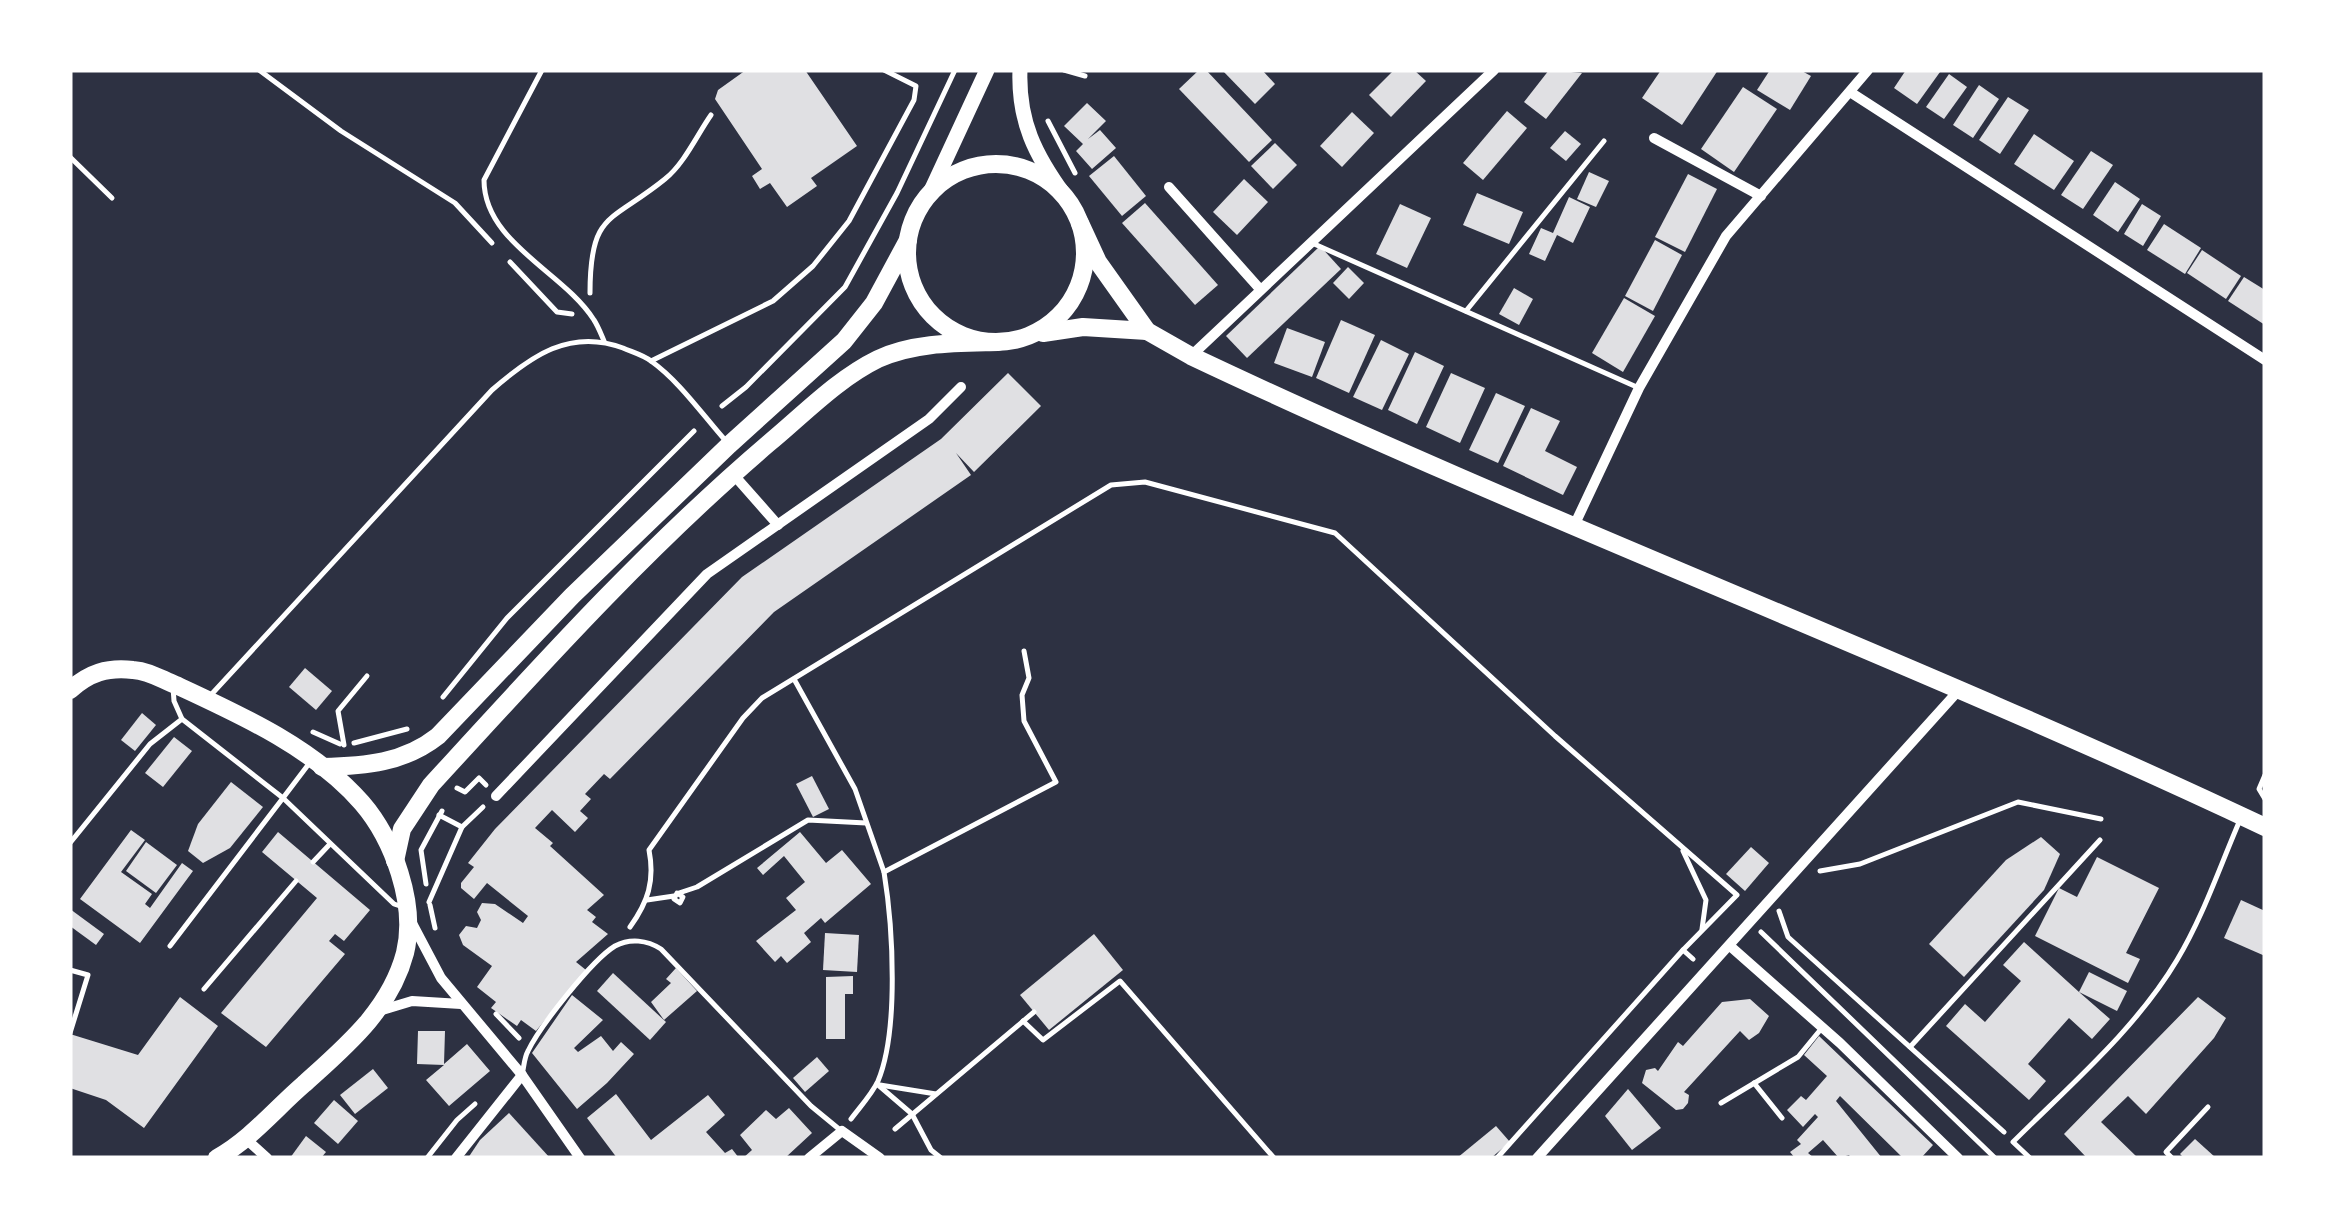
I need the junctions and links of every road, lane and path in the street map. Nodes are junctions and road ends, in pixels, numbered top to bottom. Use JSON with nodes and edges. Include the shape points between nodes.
{"nodes":[{"id":1,"x":259,"y":70,"type":"edge"},
{"id":2,"x":542,"y":70,"type":"edge"},
{"id":3,"x":884,"y":70,"type":"edge"},
{"id":4,"x":955,"y":70,"type":"edge"},
{"id":5,"x":987,"y":70,"type":"edge"},
{"id":6,"x":1020,"y":70,"type":"edge"},
{"id":7,"x":1064,"y":70,"type":"edge"},
{"id":8,"x":1494,"y":70,"type":"edge"},
{"id":9,"x":1868,"y":70,"type":"edge"},
{"id":10,"x":1085,"y":76,"type":"dead end"},
{"id":11,"x":1850,"y":92,"type":"junction"},
{"id":12,"x":1041,"y":108,"type":"dead end"},
{"id":13,"x":710,"y":115,"type":"dead end"},
{"id":14,"x":1654,"y":138,"type":"dead end"},
{"id":15,"x":1604,"y":140,"type":"dead end"},
{"id":16,"x":70,"y":157,"type":"edge"},
{"id":17,"x":1080,"y":182,"type":"dead end"},
{"id":18,"x":1170,"y":186,"type":"dead end"},
{"id":19,"x":930,"y":193,"type":"junction"},
{"id":20,"x":1065,"y":196,"type":"junction"},
{"id":21,"x":1760,"y":196,"type":"junction"},
{"id":22,"x":112,"y":198,"type":"dead end"},
{"id":23,"x":1080,"y":223,"type":"junction"},
{"id":24,"x":908,"y":240,"type":"junction"},
{"id":25,"x":1309,"y":242,"type":"junction"},
{"id":26,"x":493,"y":244,"type":"dead end"},
{"id":27,"x":506,"y":258,"type":"dead end"},
{"id":28,"x":1260,"y":288,"type":"junction"},
{"id":29,"x":1466,"y":311,"type":"junction"},
{"id":30,"x":593,"y":317,"type":"junction"},
{"id":31,"x":1147,"y":330,"type":"junction"},
{"id":32,"x":1026,"y":337,"type":"junction"},
{"id":33,"x":604,"y":341,"type":"junction"},
{"id":34,"x":998,"y":342,"type":"junction"},
{"id":35,"x":1190,"y":356,"type":"junction"},
{"id":36,"x":2265,"y":360,"type":"edge"},
{"id":37,"x":651,"y":361,"type":"junction"},
{"id":38,"x":961,"y":387,"type":"dead end"},
{"id":39,"x":1639,"y":388,"type":"junction"},
{"id":40,"x":722,"y":406,"type":"dead end"},
{"id":41,"x":694,"y":431,"type":"dead end"},
{"id":42,"x":729,"y":445,"type":"junction"},
{"id":43,"x":733,"y":474,"type":"junction"},
{"id":44,"x":778,"y":525,"type":"junction"},
{"id":45,"x":1572,"y":528,"type":"junction"},
{"id":46,"x":1024,"y":651,"type":"dead end"},
{"id":47,"x":70,"y":669,"type":"edge"},
{"id":48,"x":462,"y":674,"type":"dead end"},
{"id":49,"x":89,"y":675,"type":"junction"},
{"id":50,"x":368,"y":676,"type":"dead end"},
{"id":51,"x":794,"y":679,"type":"junction"},
{"id":52,"x":173,"y":684,"type":"junction"},
{"id":53,"x":70,"y":690,"type":"edge"},
{"id":54,"x":1959,"y":690,"type":"junction"},
{"id":55,"x":207,"y":699,"type":"junction"},
{"id":56,"x":182,"y":718,"type":"junction"},
{"id":57,"x":420,"y":726,"type":"dead end"},
{"id":58,"x":312,"y":732,"type":"dead end"},
{"id":59,"x":342,"y":746,"type":"junction"},
{"id":60,"x":317,"y":763,"type":"junction"},
{"id":61,"x":2265,"y":775,"type":"edge"},
{"id":62,"x":464,"y":776,"type":"dead end"},
{"id":63,"x":454,"y":786,"type":"junction"},
{"id":64,"x":496,"y":796,"type":"junction"},
{"id":65,"x":283,"y":798,"type":"junction"},
{"id":66,"x":2265,"y":799,"type":"edge"},
{"id":67,"x":440,"y":814,"type":"junction"},
{"id":68,"x":2242,"y":816,"type":"junction"},
{"id":69,"x":2102,"y":819,"type":"dead end"},
{"id":70,"x":867,"y":823,"type":"junction"},
{"id":71,"x":462,"y":827,"type":"junction"},
{"id":72,"x":2265,"y":827,"type":"edge"},
{"id":73,"x":2100,"y":840,"type":"dead end"},
{"id":74,"x":70,"y":843,"type":"edge"},
{"id":75,"x":330,"y":844,"type":"junction"},
{"id":76,"x":1678,"y":844,"type":"junction"},
{"id":77,"x":395,"y":861,"type":"junction"},
{"id":78,"x":313,"y":862,"type":"dead end"},
{"id":79,"x":884,"y":872,"type":"junction"},
{"id":80,"x":1792,"y":876,"type":"junction"},
{"id":81,"x":296,"y":880,"type":"dead end"},
{"id":82,"x":1774,"y":896,"type":"junction"},
{"id":83,"x":647,"y":900,"type":"junction"},
{"id":84,"x":429,"y":902,"type":"junction"},
{"id":85,"x":406,"y":908,"type":"junction"},
{"id":86,"x":436,"y":932,"type":"dead end"},
{"id":87,"x":1701,"y":932,"type":"junction"},
{"id":88,"x":1774,"y":944,"type":"dead end"},
{"id":89,"x":170,"y":946,"type":"dead end"},
{"id":90,"x":1730,"y":946,"type":"junction"},
{"id":91,"x":613,"y":948,"type":"junction"},
{"id":92,"x":1684,"y":950,"type":"junction"},
{"id":93,"x":70,"y":970,"type":"edge"},
{"id":94,"x":1706,"y":971,"type":"junction"},
{"id":95,"x":204,"y":989,"type":"dead end"},
{"id":96,"x":460,"y":1004,"type":"junction"},
{"id":97,"x":490,"y":1008,"type":"dead end"},
{"id":98,"x":376,"y":1012,"type":"junction"},
{"id":99,"x":1034,"y":1012,"type":"dead end"},
{"id":100,"x":1023,"y":1021,"type":"junction"},
{"id":101,"x":1823,"y":1027,"type":"junction"},
{"id":102,"x":70,"y":1033,"type":"edge"},
{"id":103,"x":1910,"y":1048,"type":"junction"},
{"id":104,"x":522,"y":1075,"type":"junction"},
{"id":105,"x":1754,"y":1083,"type":"junction"},
{"id":106,"x":877,"y":1084,"type":"junction"},
{"id":107,"x":936,"y":1094,"type":"junction"},
{"id":108,"x":1721,"y":1103,"type":"dead end"},
{"id":109,"x":2208,"y":1107,"type":"dead end"},
{"id":110,"x":912,"y":1114,"type":"junction"},
{"id":111,"x":1782,"y":1118,"type":"dead end"},
{"id":112,"x":456,"y":1120,"type":"dead end"},
{"id":113,"x":894,"y":1129,"type":"dead end"},
{"id":114,"x":842,"y":1131,"type":"junction"},
{"id":115,"x":2011,"y":1139,"type":"junction"},
{"id":116,"x":237,"y":1148,"type":"edge"},
{"id":117,"x":1984,"y":1148,"type":"junction"},
{"id":118,"x":217,"y":1158,"type":"edge"},
{"id":119,"x":267,"y":1158,"type":"edge"},
{"id":120,"x":428,"y":1158,"type":"edge"},
{"id":121,"x":456,"y":1158,"type":"edge"},
{"id":122,"x":580,"y":1158,"type":"edge"},
{"id":123,"x":810,"y":1158,"type":"edge"},
{"id":124,"x":880,"y":1158,"type":"edge"},
{"id":125,"x":942,"y":1158,"type":"edge"},
{"id":126,"x":1274,"y":1158,"type":"edge"},
{"id":127,"x":1498,"y":1158,"type":"edge"},
{"id":128,"x":1537,"y":1158,"type":"edge"},
{"id":129,"x":1958,"y":1158,"type":"edge"},
{"id":130,"x":1973,"y":1158,"type":"edge"},
{"id":131,"x":1995,"y":1158,"type":"edge"},
{"id":132,"x":2030,"y":1158,"type":"edge"},
{"id":133,"x":2172,"y":1158,"type":"edge"}],
"edges":[{"from":1,"to":26,"type":"path","via":[[455,203]]},
{"from":2,"to":30,"type":"lane","via":[[484,180],[484,199],[496,223]]},
{"from":3,"to":37,"type":"lane","via":[[916,86],[914,100],[850,221],[773,302]]},
{"from":4,"to":40,"type":"path","via":[[846,287]]},
{"from":5,"to":19,"type":"main road"},
{"from":6,"to":20,"type":"main road","via":[[1028,138]]},
{"from":7,"to":10,"type":"lane"},
{"from":8,"to":25,"type":"street"},
{"from":9,"to":11,"type":"street"},
{"from":11,"to":21,"type":"street"},
{"from":11,"to":36,"type":"street"},
{"from":12,"to":17,"type":"path"},
{"from":13,"to":30,"type":"path","via":[[668,177],[610,216],[592,245]]},
{"from":14,"to":21,"type":"street"},
{"from":15,"to":29,"type":"lane"},
{"from":16,"to":22,"type":"lane"},
{"from":18,"to":28,"type":"street"},
{"from":19,"to":20,"type":"main road","via":[[965,169],[1006,164],[1038,174]]},
{"from":19,"to":24,"type":"main road"},
{"from":20,"to":23,"type":"main road"},
{"from":21,"to":39,"type":"street","via":[[1726,236]]},
{"from":23,"to":31,"type":"main road","via":[[1098,262]]},
{"from":23,"to":32,"type":"main road","via":[[1085,258],[1075,294],[1058,317]]},
{"from":24,"to":34,"type":"main road","via":[[908,273],[926,309],[951,330]]},
{"from":24,"to":42,"type":"main road","via":[[856,328]]},
{"from":25,"to":28,"type":"street"},
{"from":25,"to":29,"type":"lane"},
{"from":27,"to":30,"type":"path","via":[[557,312]]},
{"from":28,"to":35,"type":"street"},
{"from":29,"to":39,"type":"lane"},
{"from":30,"to":33,"type":"lane"},
{"from":31,"to":32,"type":"main road","via":[[1067,328]]},
{"from":31,"to":35,"type":"main road"},
{"from":32,"to":34,"type":"main road"},
{"from":33,"to":37,"type":"lane"},
{"from":33,"to":55,"type":"lane","via":[[570,341],[514,370]]},
{"from":34,"to":43,"type":"main road","via":[[926,346],[877,360]]},
{"from":35,"to":45,"type":"main road"},
{"from":37,"to":42,"type":"lane"},
{"from":38,"to":44,"type":"street","via":[[929,419]]},
{"from":39,"to":45,"type":"street"},
{"from":41,"to":48,"type":"path","via":[[507,618]]},
{"from":42,"to":60,"type":"main road","via":[[430,743],[374,764]]},
{"from":43,"to":44,"type":"street"},
{"from":43,"to":77,"type":"main road","via":[[656,546],[431,785],[402,829]]},
{"from":44,"to":64,"type":"street","via":[[707,574]]},
{"from":45,"to":54,"type":"main road"},
{"from":46,"to":79,"type":"path","via":[[1030,678],[1022,695],[1024,721],[1056,782]]},
{"from":47,"to":49,"type":"main road"},
{"from":49,"to":52,"type":"main road","via":[[135,670]]},
{"from":49,"to":53,"type":"main road"},
{"from":50,"to":59,"type":"path","via":[[338,711]]},
{"from":51,"to":70,"type":"path","via":[[855,788]]},
{"from":51,"to":76,"type":"path","via":[[1111,486],[1144,482],[1335,532]]},
{"from":51,"to":83,"type":"path","via":[[743,718],[649,850]]},
{"from":52,"to":55,"type":"main road"},
{"from":52,"to":56,"type":"lane"},
{"from":54,"to":68,"type":"main road"},
{"from":54,"to":80,"type":"street"},
{"from":55,"to":60,"type":"main road"},
{"from":56,"to":65,"type":"lane"},
{"from":56,"to":74,"type":"lane","via":[[150,744]]},
{"from":57,"to":59,"type":"path"},
{"from":58,"to":59,"type":"path"},
{"from":60,"to":65,"type":"lane"},
{"from":60,"to":77,"type":"main road","via":[[362,803]]},
{"from":61,"to":66,"type":"path","via":[[2259,789]]},
{"from":62,"to":63,"type":"path"},
{"from":63,"to":64,"type":"path","via":[[465,792],[479,778]]},
{"from":63,"to":67,"type":"path"},
{"from":64,"to":71,"type":"path"},
{"from":65,"to":75,"type":"lane"},
{"from":65,"to":89,"type":"lane"},
{"from":67,"to":71,"type":"path"},
{"from":67,"to":84,"type":"path","via":[[421,850]]},
{"from":68,"to":72,"type":"main road"},
{"from":68,"to":115,"type":"lane","via":[[2166,975],[2116,1038]]},
{"from":69,"to":80,"type":"path","via":[[2018,802],[1860,864]]},
{"from":70,"to":79,"type":"path"},
{"from":70,"to":83,"type":"path","via":[[808,820],[697,887]]},
{"from":71,"to":84,"type":"path"},
{"from":73,"to":103,"type":"path"},
{"from":75,"to":78,"type":"lane"},
{"from":75,"to":85,"type":"lane"},
{"from":76,"to":87,"type":"path","via":[[1706,900]]},
{"from":76,"to":87,"type":"path","via":[[1737,895]]},
{"from":77,"to":85,"type":"main road"},
{"from":79,"to":106,"type":"path","via":[[891,1040]]},
{"from":80,"to":82,"type":"street"},
{"from":81,"to":95,"type":"lane"},
{"from":82,"to":90,"type":"street"},
{"from":82,"to":103,"type":"path","via":[[1788,937]]},
{"from":83,"to":91,"type":"path"},
{"from":84,"to":86,"type":"path"},
{"from":85,"to":96,"type":"street"},
{"from":85,"to":98,"type":"main road","via":[[405,952]]},
{"from":87,"to":92,"type":"path"},
{"from":88,"to":117,"type":"path"},
{"from":90,"to":94,"type":"street"},
{"from":90,"to":101,"type":"street"},
{"from":91,"to":104,"type":"lane","via":[[544,1026]]},
{"from":91,"to":114,"type":"lane","via":[[644,941],[661,949]]},
{"from":92,"to":94,"type":"path"},
{"from":92,"to":127,"type":"path"},
{"from":93,"to":102,"type":"lane","via":[[88,976]]},
{"from":94,"to":128,"type":"street"},
{"from":96,"to":98,"type":"street","via":[[412,1001]]},
{"from":96,"to":104,"type":"street"},
{"from":97,"to":104,"type":"path","via":[[527,1046]]},
{"from":98,"to":116,"type":"main road"},
{"from":99,"to":100,"type":"path"},
{"from":100,"to":107,"type":"path"},
{"from":100,"to":126,"type":"path","via":[[1043,1040],[1120,980]]},
{"from":101,"to":105,"type":"lane","via":[[1798,1057]]},
{"from":101,"to":129,"type":"street"},
{"from":103,"to":115,"type":"path"},
{"from":104,"to":121,"type":"street"},
{"from":104,"to":122,"type":"street"},
{"from":105,"to":108,"type":"lane"},
{"from":105,"to":111,"type":"lane"},
{"from":106,"to":107,"type":"path"},
{"from":106,"to":110,"type":"path"},
{"from":106,"to":114,"type":"path"},
{"from":107,"to":110,"type":"path"},
{"from":109,"to":133,"type":"lane","via":[[2166,1152]]},
{"from":110,"to":113,"type":"path"},
{"from":110,"to":125,"type":"path","via":[[930,1150]]},
{"from":112,"to":120,"type":"path"},
{"from":114,"to":123,"type":"street"},
{"from":114,"to":124,"type":"street"},
{"from":115,"to":132,"type":"lane"},
{"from":116,"to":118,"type":"main road"},
{"from":116,"to":119,"type":"street"},
{"from":117,"to":130,"type":"path"},
{"from":117,"to":131,"type":"path"}]}
